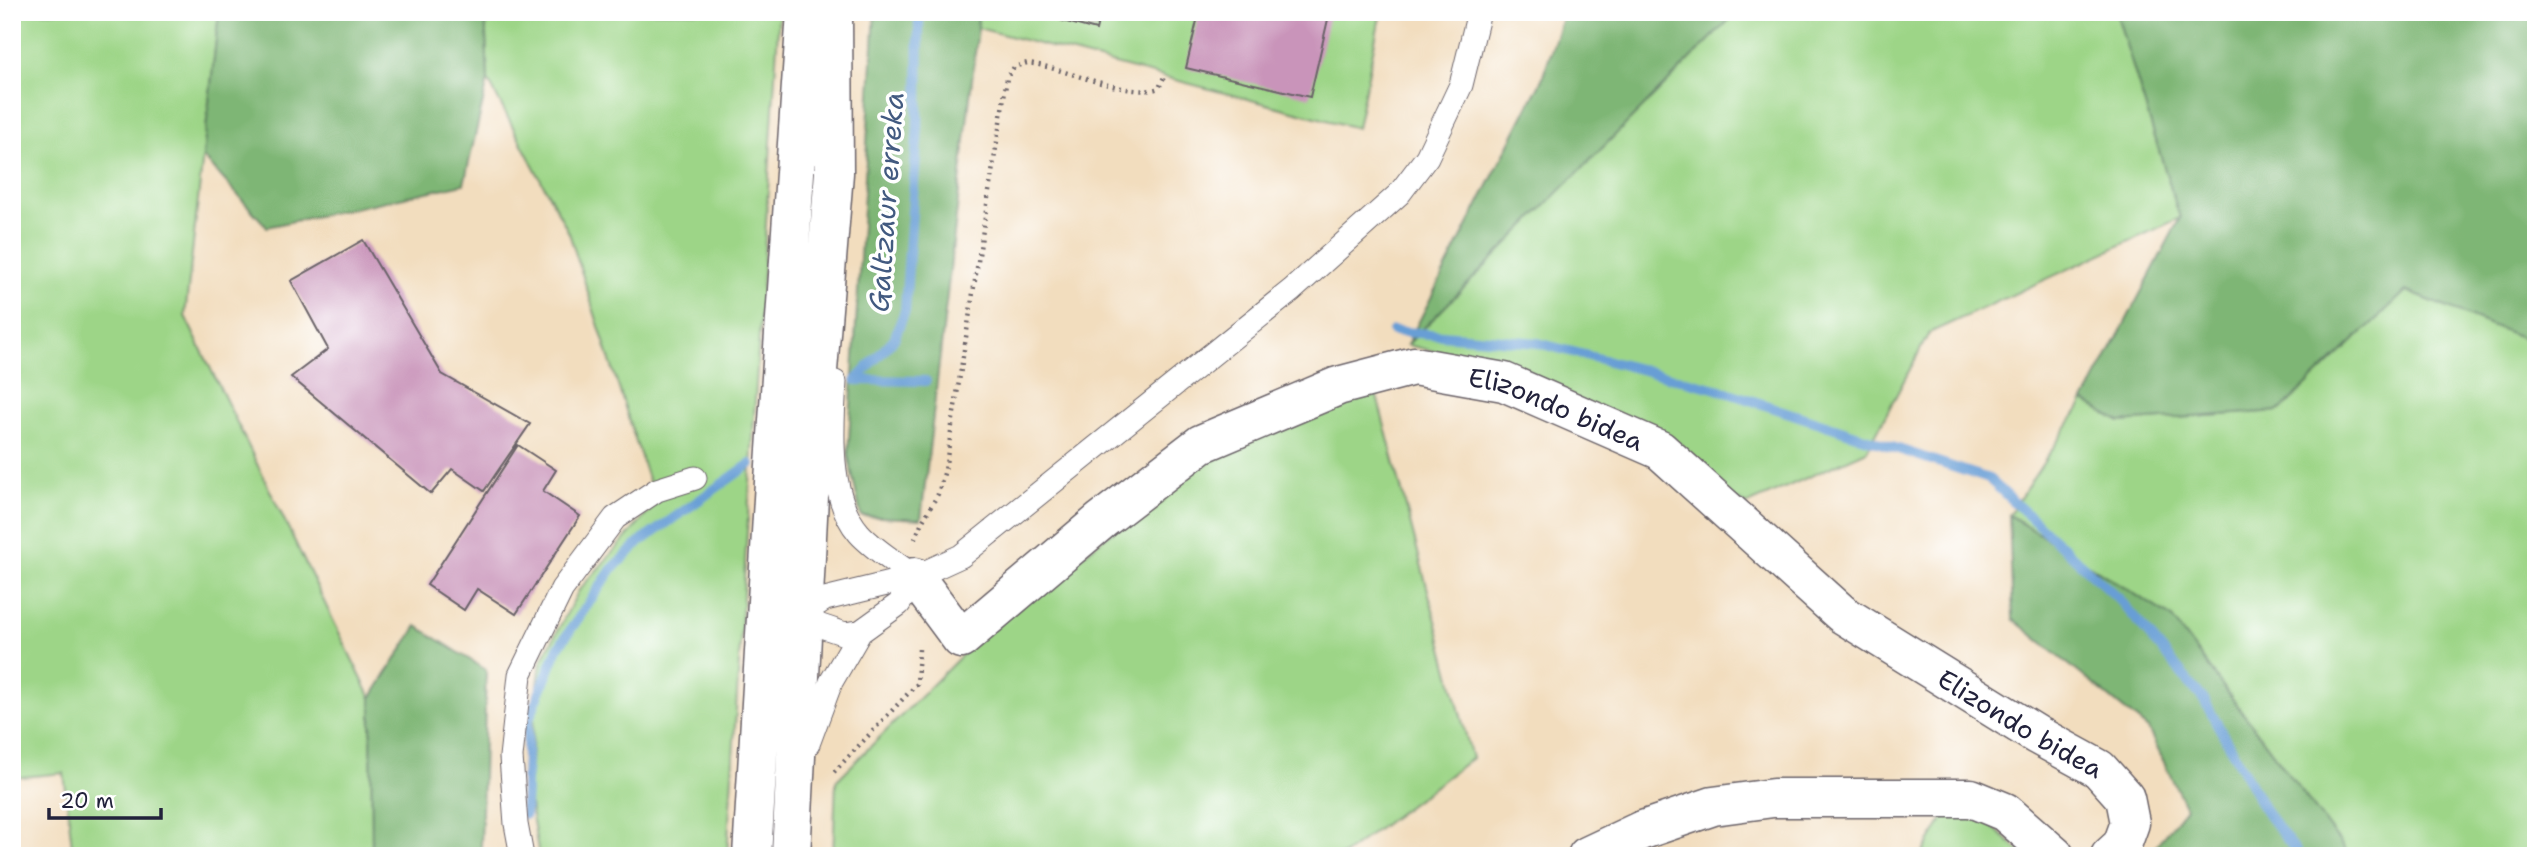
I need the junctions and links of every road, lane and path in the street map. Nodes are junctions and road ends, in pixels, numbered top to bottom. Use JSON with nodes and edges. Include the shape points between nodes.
{"nodes":[{"id":1,"x":806,"y":12,"type":"edge"},
{"id":2,"x":833,"y":12,"type":"edge"},
{"id":3,"x":1479,"y":12,"type":"edge"},
{"id":4,"x":1164,"y":77,"type":"dead end"},
{"id":5,"x":834,"y":173,"type":"junction"},
{"id":6,"x":695,"y":478,"type":"dead end"},
{"id":7,"x":915,"y":538,"type":"dead end"},
{"id":8,"x":786,"y":573,"type":"dead end"},
{"id":9,"x":915,"y":577,"type":"junction"},
{"id":10,"x":793,"y":624,"type":"junction"},
{"id":11,"x":860,"y":632,"type":"junction"},
{"id":12,"x":919,"y":652,"type":"dead end"},
{"id":13,"x":831,"y":775,"type":"dead end"},
{"id":14,"x":795,"y":792,"type":"junction"},
{"id":15,"x":522,"y":856,"type":"edge"},
{"id":16,"x":752,"y":856,"type":"edge"},
{"id":17,"x":791,"y":856,"type":"edge"},
{"id":18,"x":1587,"y":856,"type":"edge"},
{"id":19,"x":2055,"y":856,"type":"edge"},
{"id":20,"x":2110,"y":856,"type":"edge"}],
"edges":[{"from":1,"to":16,"type":"street"},
{"from":2,"to":5,"type":"street"},
{"from":3,"to":9,"type":"lane","via":[[1461,85],[1427,157],[1399,194],[1292,290],[961,555]]},
{"from":4,"to":7,"type":"path","via":[[1160,88],[1151,91],[1027,63],[1014,67],[1007,78],[945,470]]},
{"from":5,"to":9,"type":"lane","via":[[844,242],[834,469],[844,509],[859,534]]},
{"from":5,"to":10,"type":"street"},
{"from":6,"to":15,"type":"lane","via":[[657,490],[615,518],[562,589],[520,675],[510,757]]},
{"from":8,"to":10,"type":"lane"},
{"from":9,"to":10,"type":"lane","via":[[825,599]]},
{"from":9,"to":11,"type":"lane","via":[[899,604]]},
{"from":9,"to":20,"type":"street","name":"Elizondo bidea","via":[[961,639],[1201,444],[1338,386],[1414,366],[1504,382],[1660,450],[1842,614],[2099,769],[2125,798],[2130,823],[2122,845]]},
{"from":10,"to":11,"type":"lane","via":[[818,625],[845,634]]},
{"from":10,"to":14,"type":"street"},
{"from":11,"to":14,"type":"lane","via":[[831,682],[811,731]]},
{"from":12,"to":13,"type":"path","via":[[917,684]]},
{"from":14,"to":17,"type":"street"},
{"from":18,"to":19,"type":"street","via":[[1640,831],[1713,806],[1773,798],[1971,798],[2005,812]]}]}
